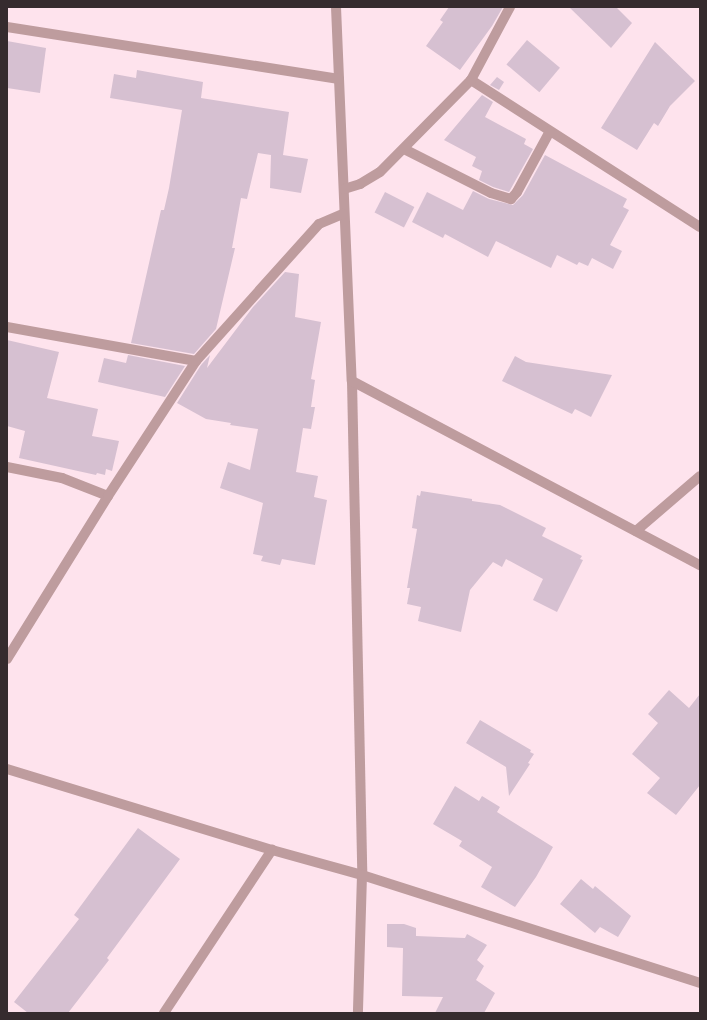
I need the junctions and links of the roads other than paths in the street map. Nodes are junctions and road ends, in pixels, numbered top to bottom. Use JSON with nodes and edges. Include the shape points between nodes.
{"nodes":[{"id":1,"x":336,"y":7,"type":"edge"},
{"id":2,"x":510,"y":7,"type":"edge"},
{"id":3,"x":7,"y":27,"type":"edge"},
{"id":4,"x":339,"y":79,"type":"junction"},
{"id":5,"x":471,"y":80,"type":"junction"},
{"id":6,"x":550,"y":130,"type":"junction"},
{"id":7,"x":404,"y":149,"type":"junction"},
{"id":8,"x":344,"y":189,"type":"junction"},
{"id":9,"x":344,"y":214,"type":"junction"},
{"id":10,"x":700,"y":227,"type":"edge"},
{"id":11,"x":7,"y":328,"type":"edge"},
{"id":12,"x":196,"y":361,"type":"junction"},
{"id":13,"x":352,"y":381,"type":"junction"},
{"id":14,"x":7,"y":467,"type":"edge"},
{"id":15,"x":700,"y":476,"type":"edge"},
{"id":16,"x":108,"y":496,"type":"junction"},
{"id":17,"x":636,"y":531,"type":"junction"},
{"id":18,"x":700,"y":565,"type":"edge"},
{"id":19,"x":7,"y":659,"type":"edge"},
{"id":20,"x":7,"y":769,"type":"edge"},
{"id":21,"x":272,"y":850,"type":"junction"},
{"id":22,"x":362,"y":875,"type":"junction"},
{"id":23,"x":700,"y":983,"type":"edge"},
{"id":24,"x":164,"y":1013,"type":"edge"},
{"id":25,"x":358,"y":1013,"type":"edge"}],
"edges":[{"from":1,"to":4,"type":"street"},
{"from":2,"to":5,"type":"street"},
{"from":3,"to":4,"type":"street"},
{"from":4,"to":8,"type":"street"},
{"from":5,"to":6,"type":"street"},
{"from":5,"to":7,"type":"street"},
{"from":6,"to":7,"type":"street","via":[[511,199],[491,193]]},
{"from":6,"to":10,"type":"street"},
{"from":7,"to":8,"type":"street","via":[[380,172],[360,184]]},
{"from":8,"to":9,"type":"street"},
{"from":9,"to":12,"type":"street","via":[[319,224]]},
{"from":9,"to":13,"type":"street"},
{"from":11,"to":12,"type":"street"},
{"from":12,"to":16,"type":"street"},
{"from":13,"to":17,"type":"street"},
{"from":13,"to":22,"type":"street"},
{"from":14,"to":16,"type":"street","via":[[62,478]]},
{"from":15,"to":17,"type":"street"},
{"from":16,"to":19,"type":"street"},
{"from":17,"to":18,"type":"street"},
{"from":20,"to":21,"type":"street"},
{"from":21,"to":22,"type":"street"},
{"from":21,"to":24,"type":"street"},
{"from":22,"to":23,"type":"street"},
{"from":22,"to":25,"type":"street"}]}
